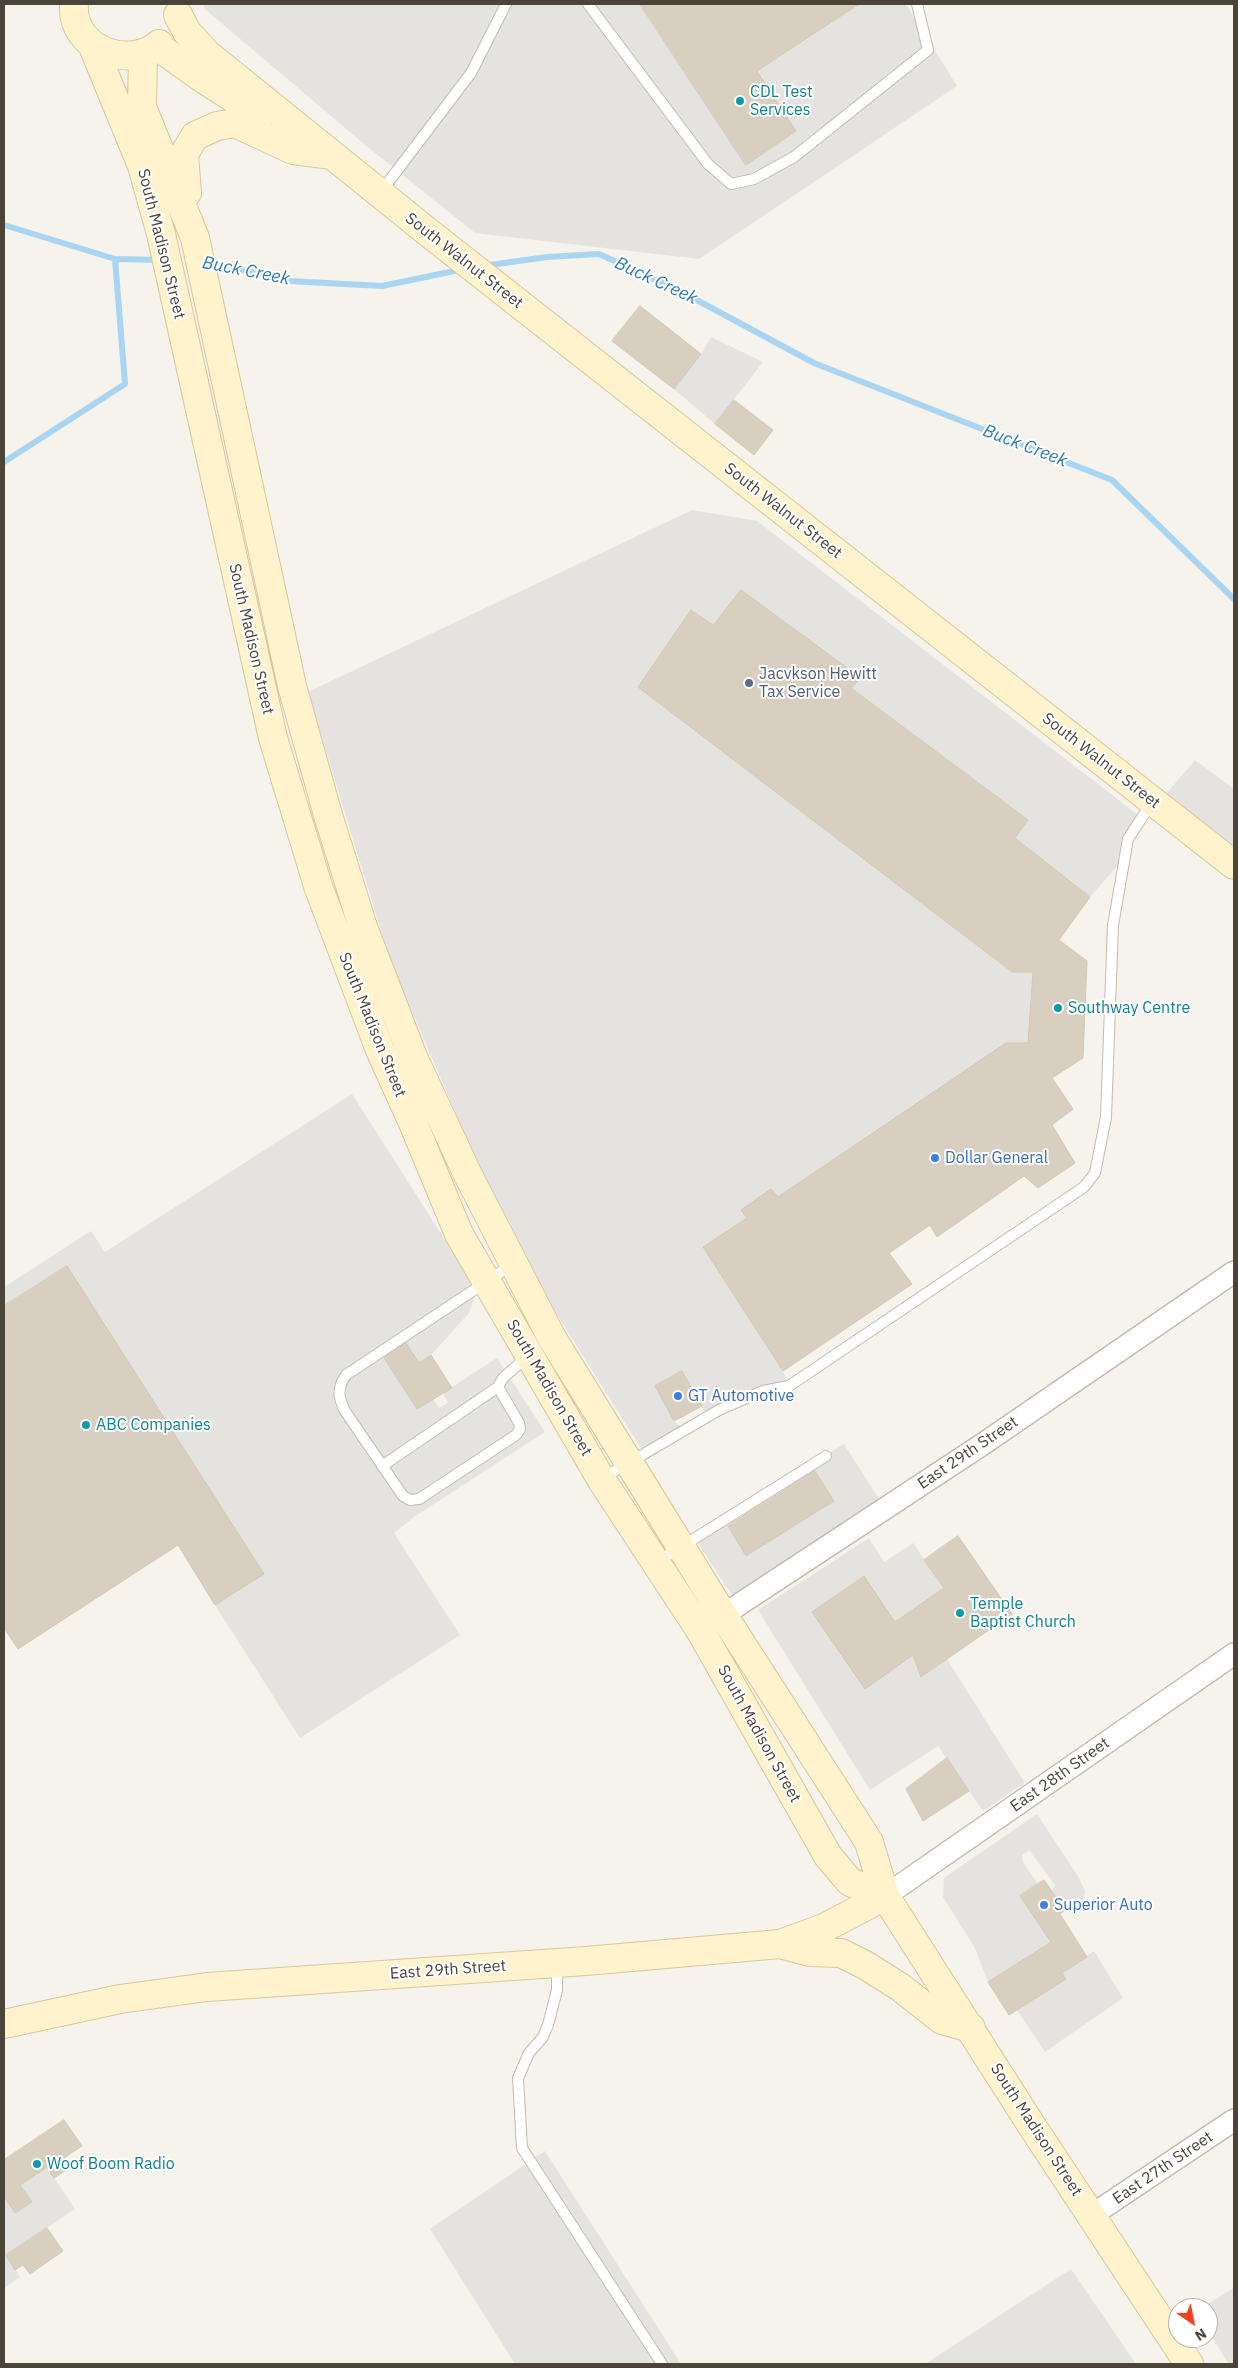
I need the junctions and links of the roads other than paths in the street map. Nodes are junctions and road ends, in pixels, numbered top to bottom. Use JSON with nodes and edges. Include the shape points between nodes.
{"nodes":[{"id":1,"x":506,"y":4,"type":"edge"},
{"id":2,"x":588,"y":4,"type":"edge"},
{"id":3,"x":917,"y":4,"type":"edge"},
{"id":4,"x":73,"y":5,"type":"edge"},
{"id":5,"x":178,"y":10,"type":"edge"},
{"id":6,"x":92,"y":44,"type":"junction"},
{"id":7,"x":150,"y":50,"type":"junction"},
{"id":8,"x":332,"y":155,"type":"junction"},
{"id":9,"x":380,"y":194,"type":"junction"},
{"id":10,"x":196,"y":243,"type":"junction"},
{"id":11,"x":1153,"y":802,"type":"junction"},
{"id":12,"x":1234,"y":865,"type":"edge"},
{"id":13,"x":514,"y":1263,"type":"junction"},
{"id":14,"x":1234,"y":1272,"type":"edge"},
{"id":15,"x":486,"y":1282,"type":"junction"},
{"id":16,"x":530,"y":1355,"type":"junction"},
{"id":17,"x":498,"y":1387,"type":"junction"},
{"id":18,"x":826,"y":1456,"type":"dead end"},
{"id":19,"x":629,"y":1462,"type":"junction"},
{"id":20,"x":382,"y":1466,"type":"junction"},
{"id":21,"x":601,"y":1478,"type":"junction"},
{"id":22,"x":681,"y":1546,"type":"junction"},
{"id":23,"x":656,"y":1562,"type":"junction"},
{"id":24,"x":723,"y":1615,"type":"junction"},
{"id":25,"x":700,"y":1630,"type":"junction"},
{"id":26,"x":1234,"y":1654,"type":"edge"},
{"id":27,"x":885,"y":1896,"type":"junction"},
{"id":28,"x":780,"y":1944,"type":"junction"},
{"id":29,"x":557,"y":1963,"type":"junction"},
{"id":30,"x":4,"y":2024,"type":"edge"},
{"id":31,"x":971,"y":2028,"type":"junction"},
{"id":32,"x":1234,"y":2120,"type":"edge"},
{"id":33,"x":1092,"y":2216,"type":"junction"},
{"id":34,"x":662,"y":2364,"type":"edge"},
{"id":35,"x":1189,"y":2364,"type":"edge"}],
"edges":[{"from":1,"to":9,"type":"lane","via":[[471,73]]},
{"from":2,"to":3,"type":"lane","via":[[708,164],[732,184],[754,179],[794,157],[928,50]]},
{"from":4,"to":6,"type":"main road","name":"South Madison Street","via":[[77,22]]},
{"from":5,"to":7,"type":"main road","via":[[173,27]]},
{"from":5,"to":8,"type":"main road","name":"South Walnut Street","via":[[187,32],[207,54]]},
{"from":6,"to":7,"type":"main road","via":[[116,56]]},
{"from":6,"to":15,"type":"main road","name":"South Madison Street","via":[[142,166],[164,246],[273,738],[318,886],[380,1050],[454,1225]]},
{"from":7,"to":8,"type":"main road","name":"South Walnut Street"},
{"from":7,"to":10,"type":"main road","name":"South Madison Street","via":[[142,107]]},
{"from":8,"to":9,"type":"main road","name":"South Walnut Street"},
{"from":8,"to":10,"type":"main road","via":[[293,150],[235,123],[195,136],[184,154],[184,180]]},
{"from":9,"to":11,"type":"main road","name":"South Walnut Street"},
{"from":10,"to":13,"type":"main road","name":"South Madison Street","via":[[292,686],[328,815],[363,927],[413,1057],[468,1175]]},
{"from":11,"to":12,"type":"main road","name":"South Walnut Street"},
{"from":11,"to":19,"type":"lane","via":[[1128,839],[1113,925],[1106,1117],[1096,1173],[1084,1187],[789,1386],[763,1391],[719,1410]]},
{"from":13,"to":15,"type":"lane"},
{"from":13,"to":19,"type":"main road","name":"South Madison Street","via":[[552,1338]]},
{"from":14,"to":24,"type":"street","name":"East 29th Street"},
{"from":15,"to":16,"type":"main road","name":"South Madison Street"},
{"from":15,"to":20,"type":"lane","via":[[384,1348],[346,1375],[340,1383],[339,1398],[345,1411]]},
{"from":16,"to":17,"type":"lane","via":[[503,1378]]},
{"from":16,"to":21,"type":"main road","name":"South Madison Street"},
{"from":17,"to":20,"type":"lane"},
{"from":17,"to":20,"type":"lane","via":[[519,1423],[516,1435],[420,1499],[410,1500],[403,1496]]},
{"from":18,"to":22,"type":"lane"},
{"from":19,"to":21,"type":"lane"},
{"from":19,"to":22,"type":"main road","name":"South Madison Street"},
{"from":21,"to":23,"type":"main road","name":"South Madison Street"},
{"from":22,"to":23,"type":"lane"},
{"from":22,"to":24,"type":"main road","name":"South Madison Street"},
{"from":23,"to":25,"type":"main road","name":"South Madison Street"},
{"from":24,"to":25,"type":"street","name":"East 29th Street"},
{"from":24,"to":27,"type":"main road","name":"South Madison Street","via":[[869,1842]]},
{"from":25,"to":27,"type":"main road","name":"South Madison Street","via":[[828,1856],[850,1882]]},
{"from":26,"to":27,"type":"street","name":"East 28th Street"},
{"from":27,"to":28,"type":"main road","name":"East 29th Street","via":[[824,1928]]},
{"from":27,"to":31,"type":"main road","name":"South Madison Street"},
{"from":28,"to":29,"type":"main road","name":"East 29th Street"},
{"from":28,"to":31,"type":"main road","via":[[810,1952],[841,1953],[900,1987],[942,2020]]},
{"from":29,"to":30,"type":"main road","name":"East 29th Street","via":[[207,1987],[120,1999]]},
{"from":29,"to":34,"type":"lane","via":[[557,1990],[548,2026],[529,2053],[518,2078],[522,2148]]},
{"from":31,"to":33,"type":"main road","name":"South Madison Street"},
{"from":32,"to":33,"type":"street","name":"East 27th Street"},
{"from":33,"to":35,"type":"main road","name":"South Madison Street"}]}
